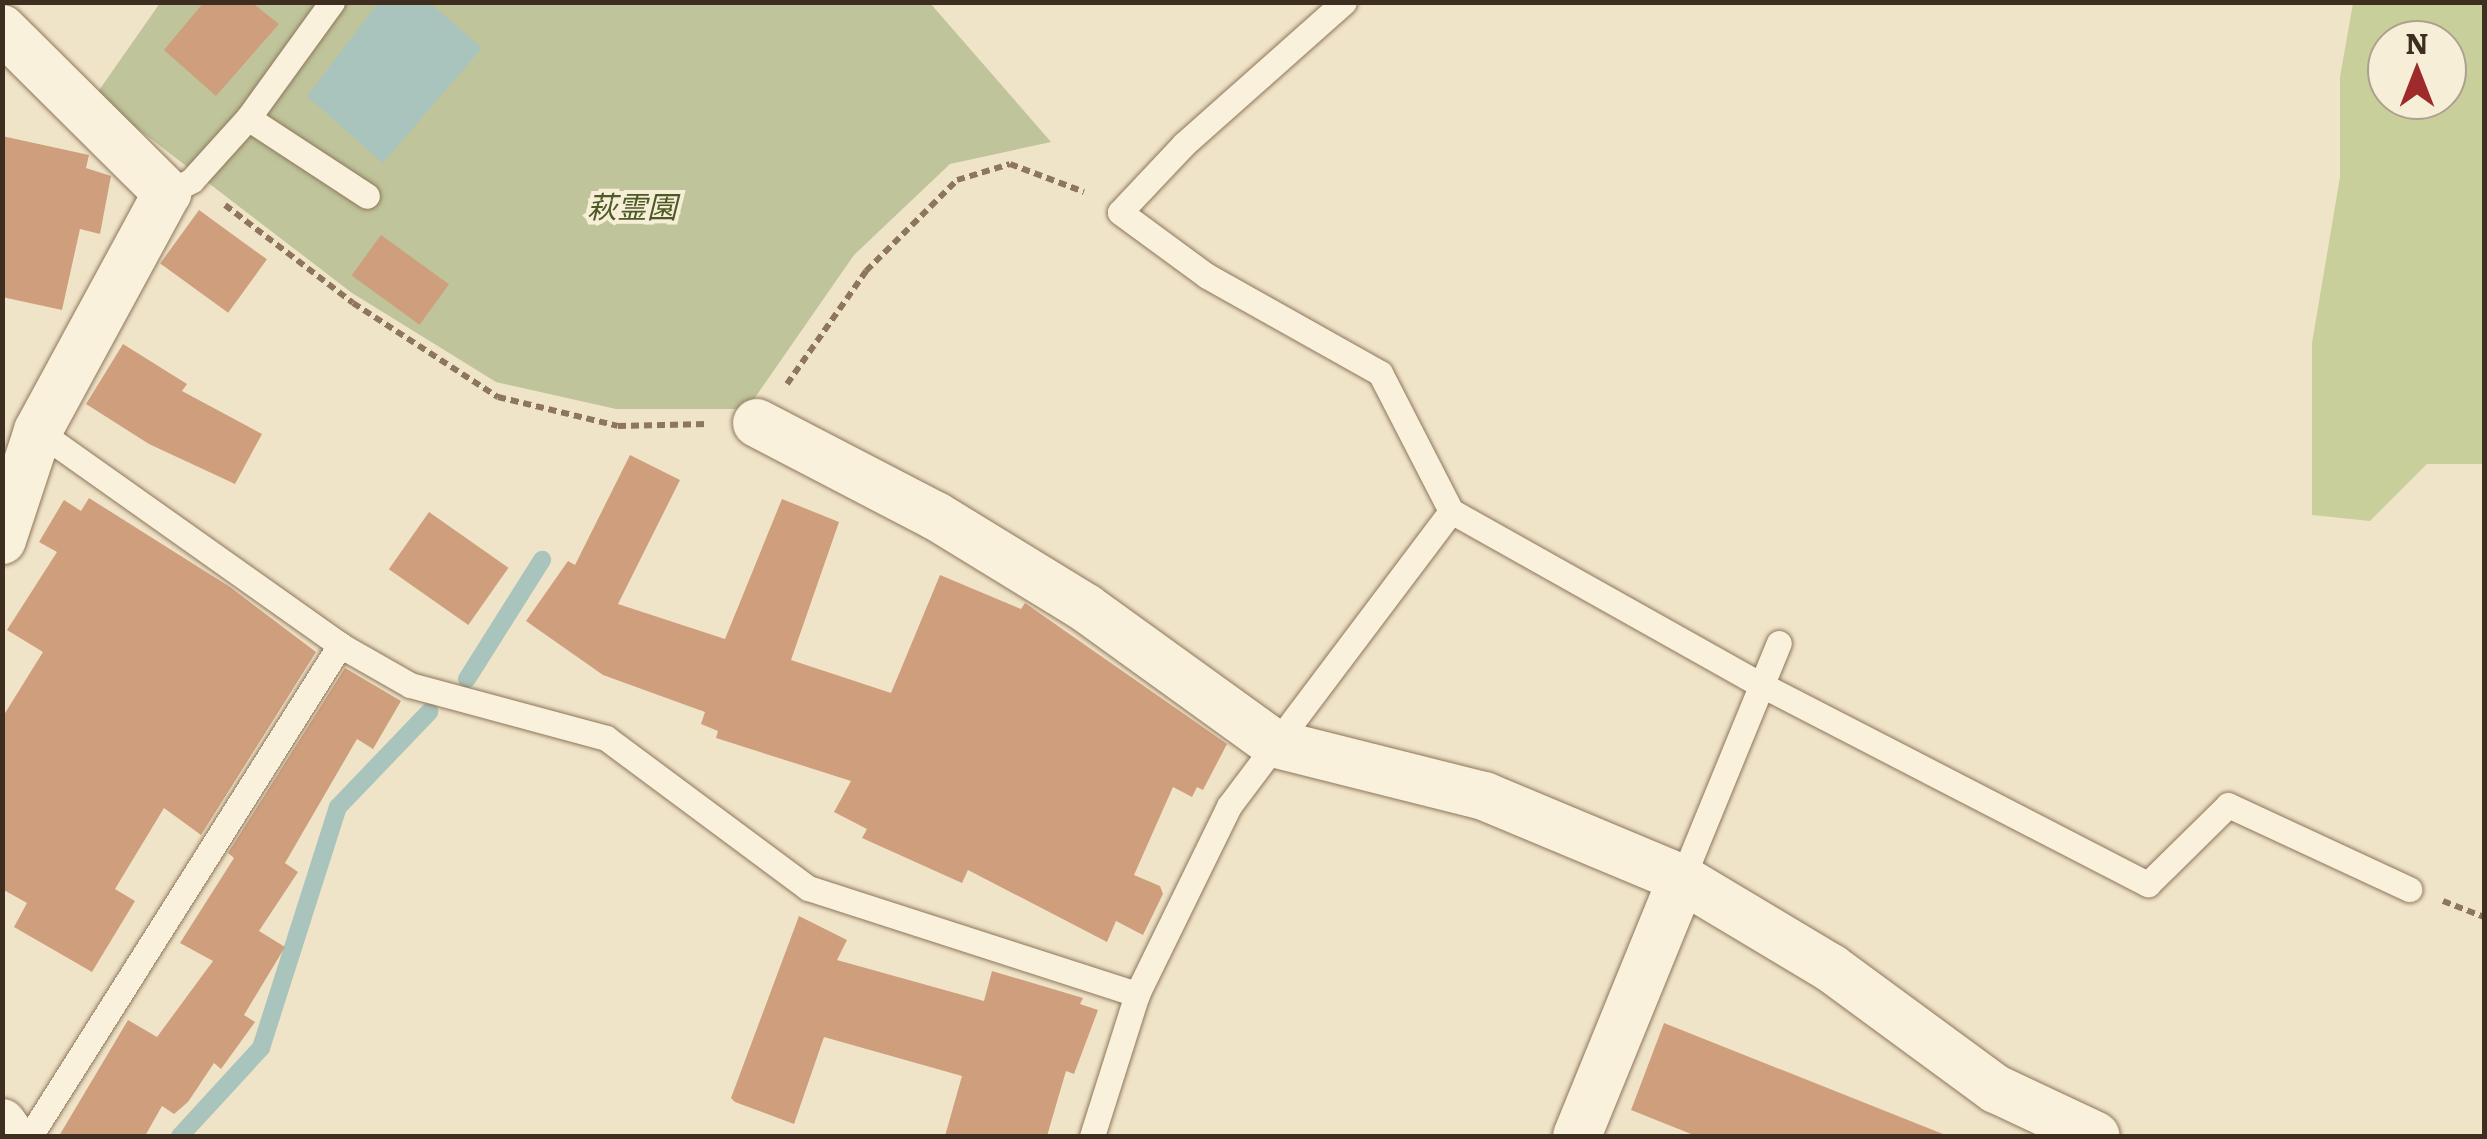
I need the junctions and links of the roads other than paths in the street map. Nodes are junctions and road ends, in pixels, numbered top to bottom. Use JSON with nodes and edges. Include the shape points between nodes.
{"nodes":[{"id":1,"x":332,"y":2,"type":"edge"},
{"id":2,"x":1344,"y":2,"type":"edge"},
{"id":3,"x":2,"y":29,"type":"edge"},
{"id":4,"x":248,"y":118,"type":"junction"},
{"id":5,"x":179,"y":186,"type":"junction"},
{"id":6,"x":368,"y":196,"type":"dead end"},
{"id":7,"x":756,"y":423,"type":"road end"},
{"id":8,"x":38,"y":431,"type":"junction"},
{"id":9,"x":1451,"y":511,"type":"junction"},
{"id":10,"x":2,"y":540,"type":"edge"},
{"id":11,"x":1778,"y":642,"type":"dead end"},
{"id":12,"x":340,"y":645,"type":"junction"},
{"id":13,"x":1758,"y":684,"type":"junction"},
{"id":14,"x":1273,"y":743,"type":"junction"},
{"id":15,"x":1682,"y":879,"type":"junction"},
{"id":16,"x":2409,"y":889,"type":"dead end"},
{"id":17,"x":1138,"y":994,"type":"junction"},
{"id":18,"x":2,"y":1123,"type":"edge"},
{"id":19,"x":10,"y":1136,"type":"edge"},
{"id":20,"x":30,"y":1136,"type":"edge"},
{"id":21,"x":1092,"y":1136,"type":"edge"},
{"id":22,"x":1577,"y":1136,"type":"edge"},
{"id":23,"x":2096,"y":1136,"type":"edge"}],
"edges":[{"from":1,"to":4,"type":"lane"},
{"from":2,"to":9,"type":"lane","via":[[1184,144],[1120,212],[1207,276],[1380,373]]},
{"from":3,"to":5,"type":"street"},
{"from":4,"to":5,"type":"lane"},
{"from":4,"to":6,"type":"lane"},
{"from":5,"to":8,"type":"street"},
{"from":7,"to":14,"type":"street","via":[[936,516],[1086,608]]},
{"from":8,"to":10,"type":"street"},
{"from":8,"to":12,"type":"lane"},
{"from":9,"to":13,"type":"lane"},
{"from":9,"to":14,"type":"lane"},
{"from":11,"to":13,"type":"lane"},
{"from":12,"to":17,"type":"lane","via":[[410,685],[606,738],[808,888]]},
{"from":12,"to":20,"type":"lane"},
{"from":13,"to":15,"type":"lane"},
{"from":13,"to":16,"type":"lane","via":[[2148,884],[2228,805]]},
{"from":14,"to":15,"type":"street","via":[[1484,796]]},
{"from":14,"to":17,"type":"lane","via":[[1229,806]]},
{"from":15,"to":22,"type":"street"},
{"from":15,"to":23,"type":"street","via":[[1831,968],[1996,1089]]},
{"from":17,"to":21,"type":"lane"},
{"from":18,"to":19,"type":"street"}]}
